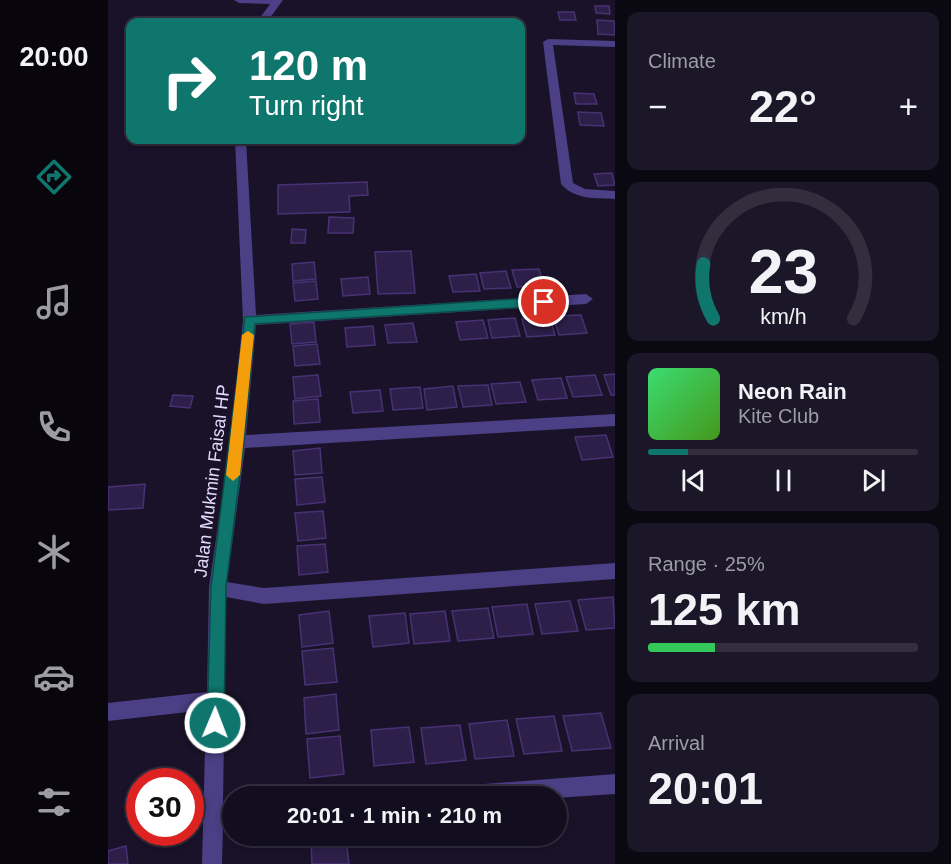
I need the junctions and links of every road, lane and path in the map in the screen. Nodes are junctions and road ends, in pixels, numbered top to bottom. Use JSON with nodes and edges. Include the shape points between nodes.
{"nodes":[{"id":1,"x":239,"y":0,"type":"edge"},
{"id":2,"x":277,"y":1,"type":"edge"},
{"id":3,"x":265,"y":18,"type":"edge"},
{"id":4,"x":615,"y":44,"type":"edge"},
{"id":5,"x":240,"y":144,"type":"edge"},
{"id":6,"x":615,"y":195,"type":"edge"},
{"id":7,"x":586,"y":299,"type":"dead end"},
{"id":8,"x":250,"y":320,"type":"junction"},
{"id":9,"x":615,"y":420,"type":"edge"},
{"id":10,"x":238,"y":442,"type":"junction"},
{"id":11,"x":615,"y":571,"type":"edge"},
{"id":12,"x":218,"y":587,"type":"junction"},
{"id":13,"x":216,"y":700,"type":"junction"},
{"id":14,"x":108,"y":712,"type":"edge"},
{"id":15,"x":615,"y":784,"type":"edge"},
{"id":16,"x":567,"y":788,"type":"edge"},
{"id":17,"x":222,"y":798,"type":"edge"},
{"id":18,"x":222,"y":819,"type":"edge"},
{"id":19,"x":212,"y":864,"type":"edge"}],
"edges":[{"from":1,"to":2,"type":"street"},
{"from":2,"to":3,"type":"street"},
{"from":4,"to":6,"type":"street","via":[[548,42],[567,184],[584,194]]},
{"from":5,"to":8,"type":"street","name":"Jalan Mukmin Faisal HP"},
{"from":7,"to":8,"type":"street"},
{"from":8,"to":10,"type":"street","name":"Jalan Mukmin Faisal HP"},
{"from":9,"to":10,"type":"street"},
{"from":10,"to":12,"type":"street","name":"Jalan Mukmin Faisal HP"},
{"from":11,"to":12,"type":"street","via":[[264,596]]},
{"from":12,"to":13,"type":"street","name":"Jalan Mukmin Faisal HP"},
{"from":13,"to":14,"type":"street"},
{"from":13,"to":17,"type":"street","name":"Jalan Mukmin Faisal HP"},
{"from":15,"to":16,"type":"street"},
{"from":18,"to":19,"type":"street","name":"Jalan Mukmin Faisal HP"}]}
